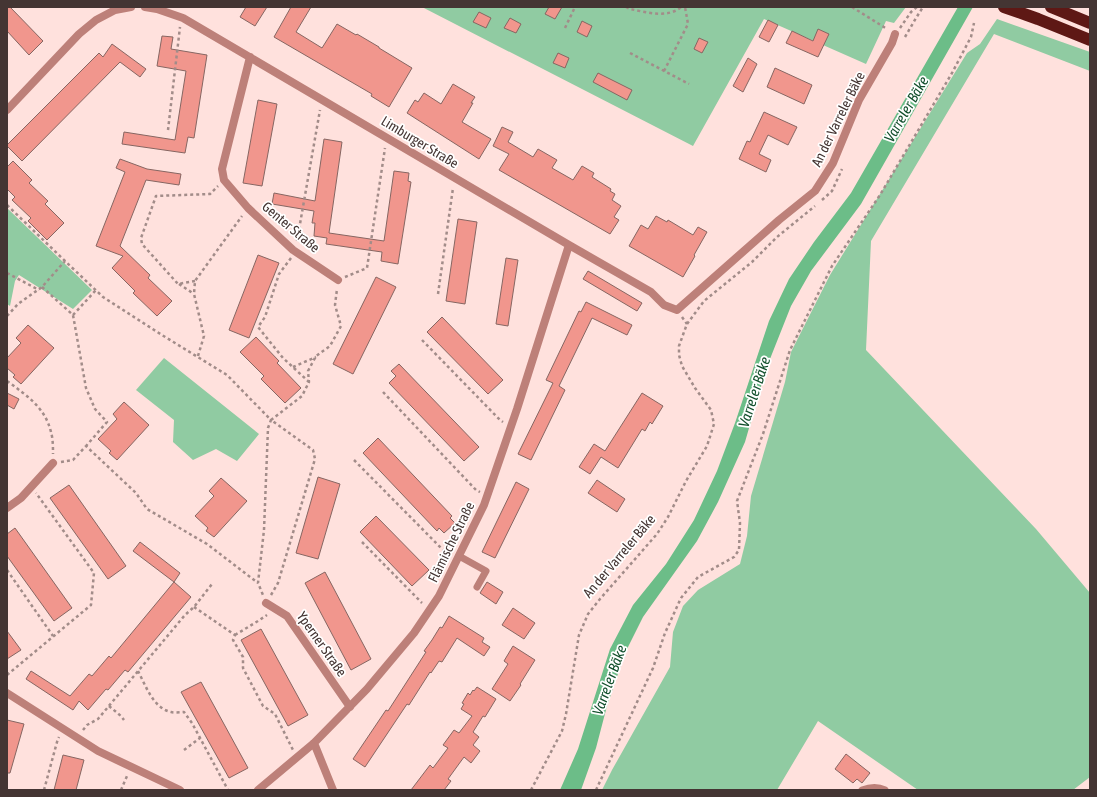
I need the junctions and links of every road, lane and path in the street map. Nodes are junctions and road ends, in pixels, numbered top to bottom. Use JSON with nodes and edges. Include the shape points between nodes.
{"nodes":[{"id":1,"x":130,"y":7,"type":"edge"},
{"id":2,"x":145,"y":7,"type":"edge"},
{"id":3,"x":575,"y":7,"type":"edge"},
{"id":4,"x":626,"y":7,"type":"edge"},
{"id":5,"x":682,"y":7,"type":"edge"},
{"id":6,"x":685,"y":7,"type":"edge"},
{"id":7,"x":852,"y":7,"type":"edge"},
{"id":8,"x":917,"y":7,"type":"edge"},
{"id":9,"x":923,"y":7,"type":"edge"},
{"id":10,"x":1004,"y":7,"type":"edge"},
{"id":11,"x":1051,"y":7,"type":"edge"},
{"id":12,"x":183,"y":18,"type":"junction"},
{"id":13,"x":916,"y":18,"type":"dead end"},
{"id":14,"x":974,"y":23,"type":"dead end"},
{"id":15,"x":1090,"y":23,"type":"edge"},
{"id":16,"x":565,"y":28,"type":"dead end"},
{"id":17,"x":895,"y":34,"type":"junction"},
{"id":18,"x":1090,"y":40,"type":"edge"},
{"id":19,"x":630,"y":53,"type":"dead end"},
{"id":20,"x":250,"y":57,"type":"junction"},
{"id":21,"x":664,"y":71,"type":"junction"},
{"id":22,"x":689,"y":84,"type":"dead end"},
{"id":23,"x":324,"y":100,"type":"junction"},
{"id":24,"x":7,"y":110,"type":"edge"},
{"id":25,"x":168,"y":130,"type":"dead end"},
{"id":26,"x":386,"y":137,"type":"junction"},
{"id":27,"x":456,"y":178,"type":"junction"},
{"id":28,"x":224,"y":180,"type":"junction"},
{"id":29,"x":7,"y":205,"type":"edge"},
{"id":30,"x":248,"y":208,"type":"junction"},
{"id":31,"x":569,"y":245,"type":"junction"},
{"id":32,"x":296,"y":252,"type":"junction"},
{"id":33,"x":65,"y":261,"type":"junction"},
{"id":34,"x":7,"y":272,"type":"edge"},
{"id":35,"x":338,"y":280,"type":"junction"},
{"id":36,"x":195,"y":281,"type":"junction"},
{"id":37,"x":178,"y":284,"type":"junction"},
{"id":38,"x":42,"y":287,"type":"junction"},
{"id":39,"x":39,"y":290,"type":"junction"},
{"id":40,"x":96,"y":290,"type":"junction"},
{"id":41,"x":194,"y":294,"type":"junction"},
{"id":42,"x":438,"y":294,"type":"dead end"},
{"id":43,"x":677,"y":310,"type":"joint"},
{"id":44,"x":74,"y":315,"type":"junction"},
{"id":45,"x":7,"y":316,"type":"edge"},
{"id":46,"x":687,"y":324,"type":"dead end"},
{"id":47,"x":422,"y":340,"type":"dead end"},
{"id":48,"x":198,"y":356,"type":"junction"},
{"id":49,"x":316,"y":356,"type":"junction"},
{"id":50,"x":293,"y":368,"type":"junction"},
{"id":51,"x":7,"y":381,"type":"edge"},
{"id":52,"x":309,"y":382,"type":"junction"},
{"id":53,"x":383,"y":392,"type":"dead end"},
{"id":54,"x":271,"y":420,"type":"junction"},
{"id":55,"x":511,"y":427,"type":"junction"},
{"id":56,"x":86,"y":446,"type":"junction"},
{"id":57,"x":354,"y":460,"type":"dead end"},
{"id":58,"x":53,"y":463,"type":"junction"},
{"id":59,"x":32,"y":487,"type":"junction"},
{"id":60,"x":487,"y":496,"type":"junction"},
{"id":61,"x":7,"y":508,"type":"edge"},
{"id":62,"x":362,"y":542,"type":"dead end"},
{"id":63,"x":458,"y":558,"type":"junction"},
{"id":64,"x":7,"y":570,"type":"edge"},
{"id":65,"x":258,"y":583,"type":"junction"},
{"id":66,"x":212,"y":584,"type":"dead end"},
{"id":67,"x":477,"y":586,"type":"dead end"},
{"id":68,"x":266,"y":602,"type":"junction"},
{"id":69,"x":194,"y":607,"type":"junction"},
{"id":70,"x":275,"y":608,"type":"junction"},
{"id":71,"x":430,"y":610,"type":"junction"},
{"id":72,"x":235,"y":635,"type":"junction"},
{"id":73,"x":53,"y":636,"type":"junction"},
{"id":74,"x":138,"y":671,"type":"junction"},
{"id":75,"x":7,"y":675,"type":"edge"},
{"id":76,"x":7,"y":693,"type":"edge"},
{"id":77,"x":109,"y":706,"type":"junction"},
{"id":78,"x":350,"y":706,"type":"junction"},
{"id":79,"x":124,"y":720,"type":"dead end"},
{"id":80,"x":63,"y":729,"type":"junction"},
{"id":81,"x":76,"y":737,"type":"junction"},
{"id":82,"x":200,"y":738,"type":"junction"},
{"id":83,"x":314,"y":743,"type":"junction"},
{"id":84,"x":184,"y":750,"type":"dead end"},
{"id":85,"x":297,"y":757,"type":"junction"},
{"id":86,"x":131,"y":767,"type":"junction"},
{"id":87,"x":44,"y":790,"type":"edge"},
{"id":88,"x":122,"y":790,"type":"edge"},
{"id":89,"x":180,"y":790,"type":"edge"},
{"id":90,"x":228,"y":790,"type":"edge"},
{"id":91,"x":258,"y":790,"type":"edge"},
{"id":92,"x":332,"y":790,"type":"edge"},
{"id":93,"x":531,"y":790,"type":"edge"},
{"id":94,"x":596,"y":790,"type":"edge"},
{"id":95,"x":862,"y":790,"type":"edge"},
{"id":96,"x":885,"y":790,"type":"edge"}],
"edges":[{"from":1,"to":24,"type":"street","via":[[115,10],[96,20],[79,34]]},
{"from":2,"to":12,"type":"street","name":"Limburger Straße"},
{"from":3,"to":16,"type":"path"},
{"from":4,"to":5,"type":"path","via":[[660,14]]},
{"from":6,"to":21,"type":"path","via":[[688,24]]},
{"from":7,"to":17,"type":"path"},
{"from":8,"to":17,"type":"path"},
{"from":9,"to":13,"type":"path"},
{"from":10,"to":18,"type":"highway"},
{"from":11,"to":15,"type":"highway"},
{"from":12,"to":20,"type":"street","name":"Limburger Straße"},
{"from":12,"to":25,"type":"path","via":[[179,29]]},
{"from":14,"to":94,"type":"path","via":[[971,37],[952,73],[880,195],[832,266],[790,350],[763,434],[737,500],[740,524],[739,550],[734,557],[698,577],[681,598],[653,668]]},
{"from":17,"to":43,"type":"street","name":"An der Varreler Bäke","via":[[859,100],[833,163],[815,191]]},
{"from":19,"to":21,"type":"path"},
{"from":20,"to":23,"type":"street","name":"Limburger Straße"},
{"from":20,"to":28,"type":"street","via":[[222,169]]},
{"from":21,"to":22,"type":"path"},
{"from":23,"to":26,"type":"street","name":"Limburger Straße"},
{"from":23,"to":32,"type":"path","via":[[319,114]]},
{"from":26,"to":27,"type":"street","name":"Limburger Straße"},
{"from":26,"to":35,"type":"path","via":[[367,268]]},
{"from":27,"to":31,"type":"street","name":"Limburger Straße"},
{"from":27,"to":42,"type":"path","via":[[452,190]]},
{"from":28,"to":30,"type":"street","name":"Genter Straße"},
{"from":28,"to":37,"type":"path","via":[[210,194],[156,196],[141,238],[142,244]]},
{"from":29,"to":33,"type":"path"},
{"from":30,"to":32,"type":"street","name":"Genter Straße"},
{"from":30,"to":36,"type":"path"},
{"from":31,"to":43,"type":"street","name":"Limburger Straße","via":[[651,292],[664,305]]},
{"from":31,"to":55,"type":"street","name":"Flämische Straße"},
{"from":32,"to":35,"type":"street","name":"Genter Straße"},
{"from":32,"to":50,"type":"path","via":[[279,274],[265,317],[258,327]]},
{"from":33,"to":38,"type":"path"},
{"from":33,"to":40,"type":"path"},
{"from":34,"to":39,"type":"path"},
{"from":35,"to":49,"type":"path","via":[[334,305],[341,326],[330,346]]},
{"from":36,"to":37,"type":"path"},
{"from":36,"to":41,"type":"path"},
{"from":37,"to":41,"type":"path"},
{"from":38,"to":39,"type":"path"},
{"from":38,"to":44,"type":"path"},
{"from":39,"to":45,"type":"path","via":[[18,304]]},
{"from":40,"to":44,"type":"path"},
{"from":40,"to":48,"type":"path"},
{"from":41,"to":48,"type":"path","via":[[204,336]]},
{"from":44,"to":56,"type":"path","via":[[86,388],[95,408],[107,422]]},
{"from":46,"to":93,"type":"path","name":"An der Varreler Bäke","via":[[679,346],[679,355],[691,382],[711,410],[714,424],[708,446],[657,534],[588,614],[579,635],[562,731]]},
{"from":47,"to":55,"type":"path","via":[[500,420]]},
{"from":48,"to":54,"type":"path","via":[[226,374]]},
{"from":49,"to":50,"type":"path"},
{"from":49,"to":52,"type":"path","via":[[308,371]]},
{"from":50,"to":52,"type":"path"},
{"from":51,"to":58,"type":"path","via":[[36,404],[48,421],[52,433]]},
{"from":52,"to":54,"type":"path","via":[[302,396]]},
{"from":53,"to":60,"type":"path","via":[[476,490]]},
{"from":54,"to":65,"type":"path","via":[[268,428],[264,530]]},
{"from":54,"to":68,"type":"path","via":[[313,450],[315,458],[278,583]]},
{"from":55,"to":60,"type":"street","name":"Flämische Straße"},
{"from":56,"to":58,"type":"path","via":[[73,460]]},
{"from":56,"to":65,"type":"path","via":[[136,493],[147,509],[207,544]]},
{"from":57,"to":63,"type":"path","via":[[446,553]]},
{"from":58,"to":59,"type":"street"},
{"from":59,"to":61,"type":"street"},
{"from":59,"to":73,"type":"path","via":[[94,573],[91,605]]},
{"from":60,"to":63,"type":"street","name":"Flämische Straße"},
{"from":62,"to":71,"type":"path"},
{"from":63,"to":67,"type":"lane","via":[[486,571]]},
{"from":63,"to":71,"type":"street","name":"Flämische Straße"},
{"from":64,"to":73,"type":"path"},
{"from":65,"to":68,"type":"path"},
{"from":66,"to":69,"type":"path"},
{"from":68,"to":70,"type":"street","name":"Yperner Straße"},
{"from":69,"to":72,"type":"path"},
{"from":69,"to":74,"type":"path"},
{"from":70,"to":72,"type":"path"},
{"from":70,"to":78,"type":"street","name":"Yperner Straße","via":[[287,616]]},
{"from":71,"to":78,"type":"street","name":"Flämische Straße","via":[[414,633]]},
{"from":72,"to":85,"type":"path","via":[[234,640],[242,657],[243,668],[263,706],[275,714]]},
{"from":73,"to":75,"type":"path"},
{"from":74,"to":77,"type":"path"},
{"from":74,"to":82,"type":"path","via":[[158,706],[171,712],[184,712]]},
{"from":76,"to":80,"type":"street"},
{"from":77,"to":79,"type":"path"},
{"from":77,"to":81,"type":"path"},
{"from":78,"to":83,"type":"street","name":"Flämische Straße"},
{"from":80,"to":81,"type":"street"},
{"from":80,"to":87,"type":"path"},
{"from":81,"to":86,"type":"street"},
{"from":82,"to":84,"type":"path"},
{"from":82,"to":90,"type":"path"},
{"from":83,"to":85,"type":"street","name":"Flämische Straße"},
{"from":83,"to":92,"type":"street"},
{"from":85,"to":91,"type":"street","name":"Flämische Straße"},
{"from":86,"to":88,"type":"path"},
{"from":86,"to":89,"type":"street"},
{"from":95,"to":96,"type":"lane","via":[[871,786]]}]}
